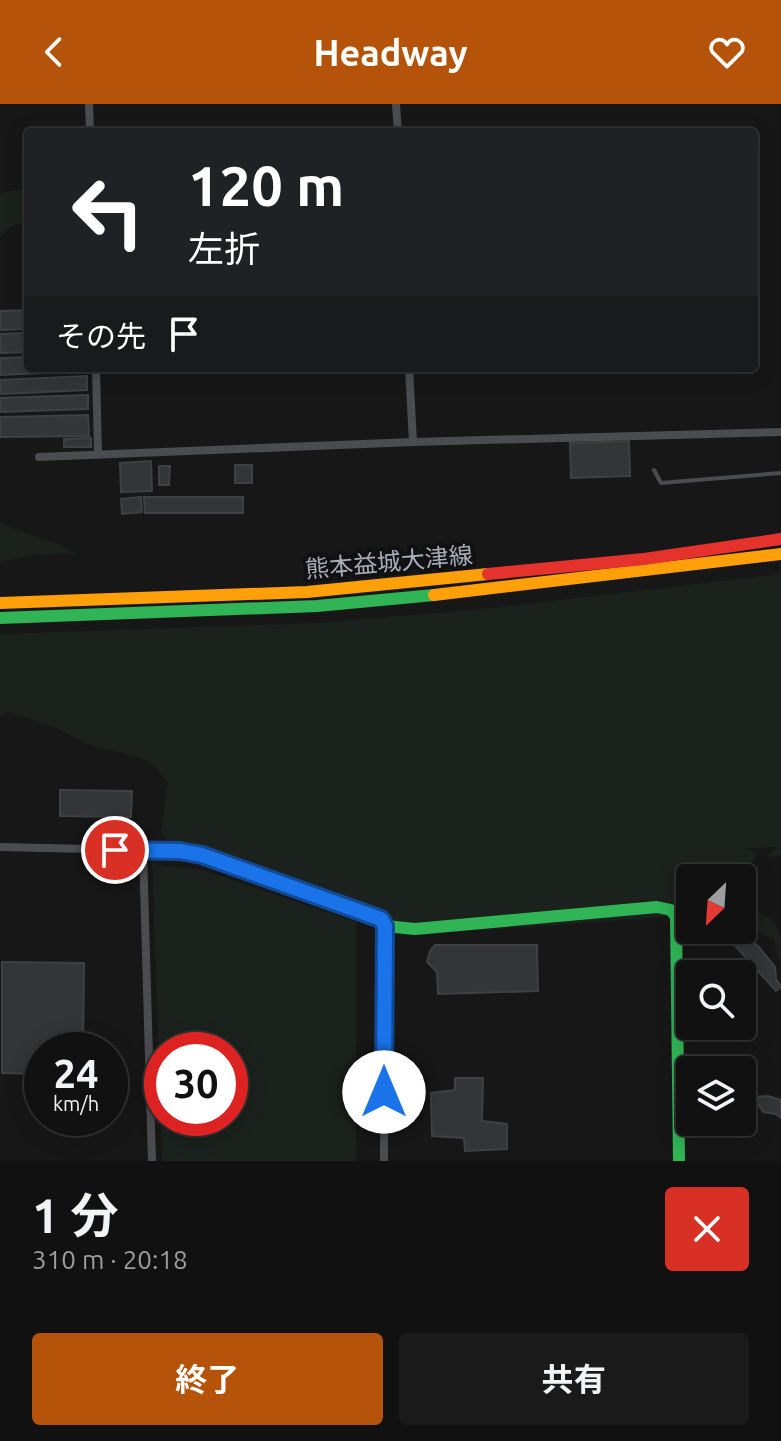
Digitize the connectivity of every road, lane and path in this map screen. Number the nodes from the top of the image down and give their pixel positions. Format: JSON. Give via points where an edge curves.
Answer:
{"nodes":[{"id":1,"x":89,"y":104,"type":"edge"},
{"id":2,"x":396,"y":104,"type":"edge"},
{"id":3,"x":90,"y":128,"type":"edge"},
{"id":4,"x":398,"y":128,"type":"edge"},
{"id":5,"x":96,"y":372,"type":"edge"},
{"id":6,"x":409,"y":372,"type":"edge"},
{"id":7,"x":781,"y":432,"type":"edge"},
{"id":8,"x":413,"y":442,"type":"junction"},
{"id":9,"x":98,"y":453,"type":"junction"},
{"id":10,"x":39,"y":457,"type":"dead end"},
{"id":11,"x":654,"y":470,"type":"dead end"},
{"id":12,"x":781,"y":473,"type":"edge"},
{"id":13,"x":781,"y":539,"type":"edge"},
{"id":14,"x":781,"y":554,"type":"edge"},
{"id":15,"x":0,"y":603,"type":"edge"},
{"id":16,"x":0,"y":618,"type":"edge"},
{"id":17,"x":0,"y":847,"type":"edge"},
{"id":18,"x":143,"y":851,"type":"junction"},
{"id":19,"x":385,"y":926,"type":"junction"},
{"id":20,"x":152,"y":1161,"type":"edge"},
{"id":21,"x":384,"y":1161,"type":"edge"},
{"id":22,"x":679,"y":1161,"type":"edge"}],
"edges":[{"from":1,"to":3,"type":"street"},
{"from":2,"to":4,"type":"street"},
{"from":5,"to":9,"type":"street"},
{"from":6,"to":8,"type":"street"},
{"from":7,"to":8,"type":"street"},
{"from":8,"to":9,"type":"street"},
{"from":9,"to":10,"type":"street"},
{"from":11,"to":12,"type":"lane","via":[[661,483]]},
{"from":13,"to":15,"type":"main road","name":"熊本益城大津線","via":[[644,559],[307,592]]},
{"from":14,"to":16,"type":"main road","name":"熊本益城大津線","via":[[317,606]]},
{"from":17,"to":18,"type":"street"},
{"from":18,"to":19,"type":"street","via":[[202,855],[381,919]]},
{"from":18,"to":20,"type":"street"},
{"from":19,"to":21,"type":"street"},
{"from":19,"to":22,"type":"main road","via":[[415,929],[657,907],[671,910],[676,917]]}]}
